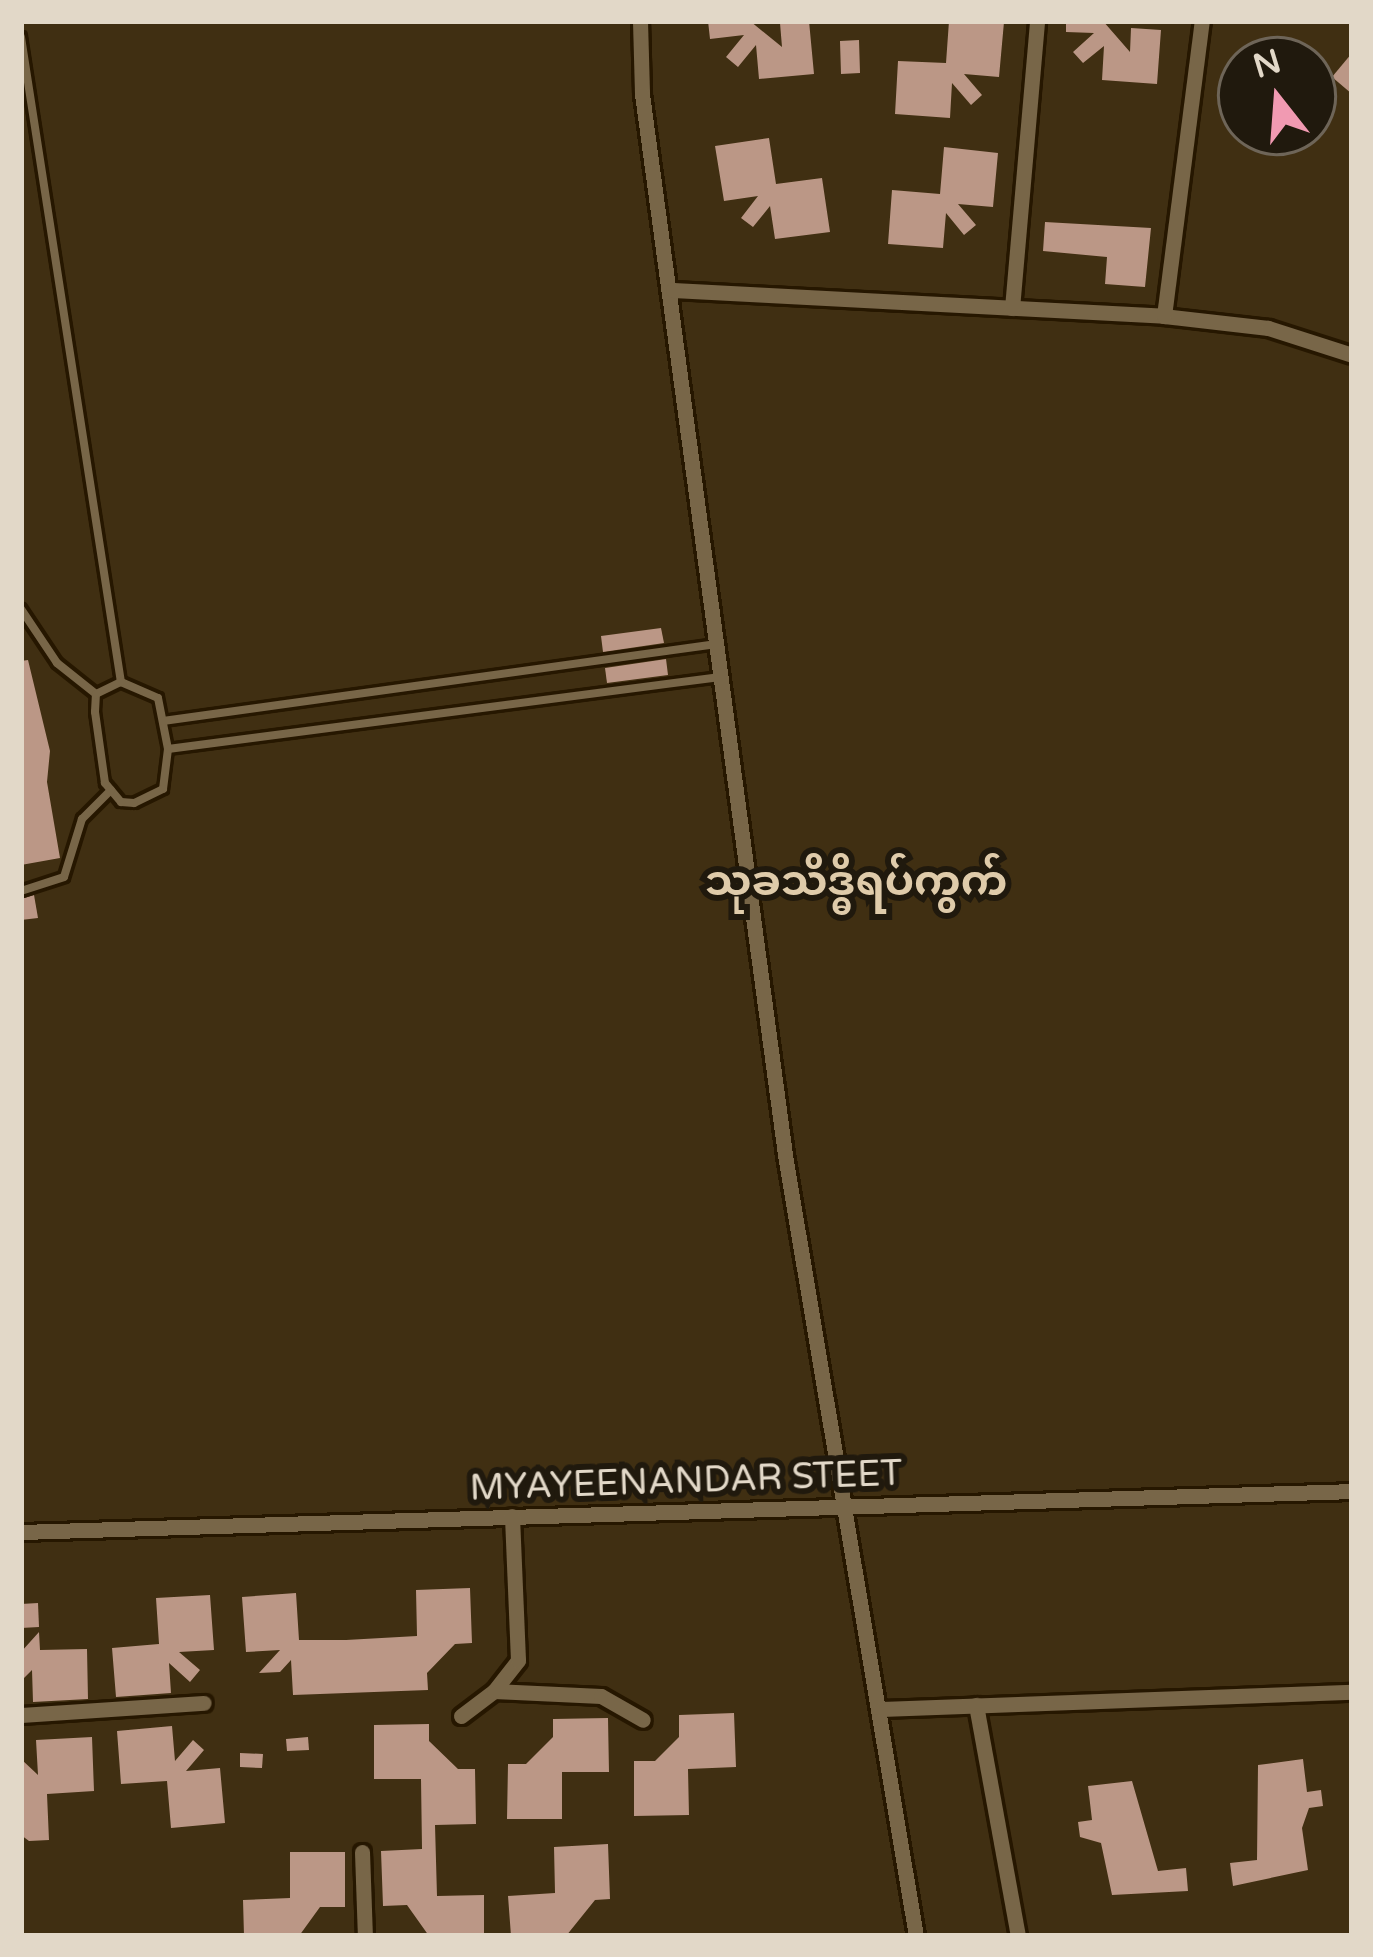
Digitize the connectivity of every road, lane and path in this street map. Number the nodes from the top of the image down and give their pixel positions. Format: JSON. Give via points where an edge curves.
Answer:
{"nodes":[{"id":1,"x":640,"y":21,"type":"edge"},
{"id":2,"x":1037,"y":21,"type":"edge"},
{"id":3,"x":1202,"y":21,"type":"edge"},
{"id":4,"x":21,"y":37,"type":"edge"},
{"id":5,"x":673,"y":290,"type":"junction"},
{"id":6,"x":1012,"y":308,"type":"junction"},
{"id":7,"x":1164,"y":316,"type":"junction"},
{"id":8,"x":1352,"y":356,"type":"edge"},
{"id":9,"x":21,"y":609,"type":"edge"},
{"id":10,"x":719,"y":644,"type":"junction"},
{"id":11,"x":723,"y":676,"type":"junction"},
{"id":12,"x":122,"y":682,"type":"junction"},
{"id":13,"x":96,"y":694,"type":"junction"},
{"id":14,"x":164,"y":721,"type":"junction"},
{"id":15,"x":168,"y":749,"type":"junction"},
{"id":16,"x":111,"y":790,"type":"junction"},
{"id":17,"x":21,"y":891,"type":"edge"},
{"id":18,"x":1352,"y":1491,"type":"edge"},
{"id":19,"x":845,"y":1505,"type":"junction"},
{"id":20,"x":512,"y":1516,"type":"junction"},
{"id":21,"x":21,"y":1532,"type":"edge"},
{"id":22,"x":494,"y":1691,"type":"junction"},
{"id":23,"x":1352,"y":1692,"type":"edge"},
{"id":24,"x":204,"y":1703,"type":"dead end"},
{"id":25,"x":976,"y":1706,"type":"junction"},
{"id":26,"x":882,"y":1709,"type":"junction"},
{"id":27,"x":21,"y":1715,"type":"edge"},
{"id":28,"x":460,"y":1716,"type":"dead end"},
{"id":29,"x":643,"y":1720,"type":"dead end"},
{"id":30,"x":362,"y":1852,"type":"dead end"},
{"id":31,"x":365,"y":1936,"type":"edge"},
{"id":32,"x":916,"y":1936,"type":"edge"},
{"id":33,"x":1018,"y":1936,"type":"edge"}],
"edges":[{"from":1,"to":5,"type":"street","via":[[642,94]]},
{"from":2,"to":6,"type":"street"},
{"from":3,"to":7,"type":"street"},
{"from":4,"to":12,"type":"lane"},
{"from":5,"to":6,"type":"street"},
{"from":5,"to":10,"type":"street"},
{"from":6,"to":7,"type":"street"},
{"from":7,"to":8,"type":"street","via":[[1268,328]]},
{"from":9,"to":13,"type":"lane","via":[[57,663]]},
{"from":10,"to":11,"type":"street"},
{"from":10,"to":14,"type":"lane"},
{"from":11,"to":15,"type":"lane"},
{"from":11,"to":19,"type":"street","via":[[785,1155]]},
{"from":12,"to":13,"type":"lane"},
{"from":12,"to":14,"type":"lane","via":[[158,698]]},
{"from":13,"to":16,"type":"lane"},
{"from":14,"to":15,"type":"lane"},
{"from":15,"to":16,"type":"lane","via":[[169,775],[153,797],[121,802]]},
{"from":16,"to":17,"type":"lane","via":[[82,819],[64,878]]},
{"from":18,"to":19,"type":"street","name":"MYAYEENANDAR STEET"},
{"from":19,"to":20,"type":"street","name":"MYAYEENANDAR STEET"},
{"from":19,"to":26,"type":"street"},
{"from":20,"to":21,"type":"street","name":"MYAYEENANDAR STEET"},
{"from":20,"to":22,"type":"street","via":[[518,1660]]},
{"from":22,"to":28,"type":"street"},
{"from":22,"to":29,"type":"street","via":[[601,1696]]},
{"from":23,"to":25,"type":"street"},
{"from":24,"to":27,"type":"street"},
{"from":25,"to":26,"type":"street"},
{"from":25,"to":33,"type":"street"},
{"from":26,"to":32,"type":"street"},
{"from":30,"to":31,"type":"street"}]}
